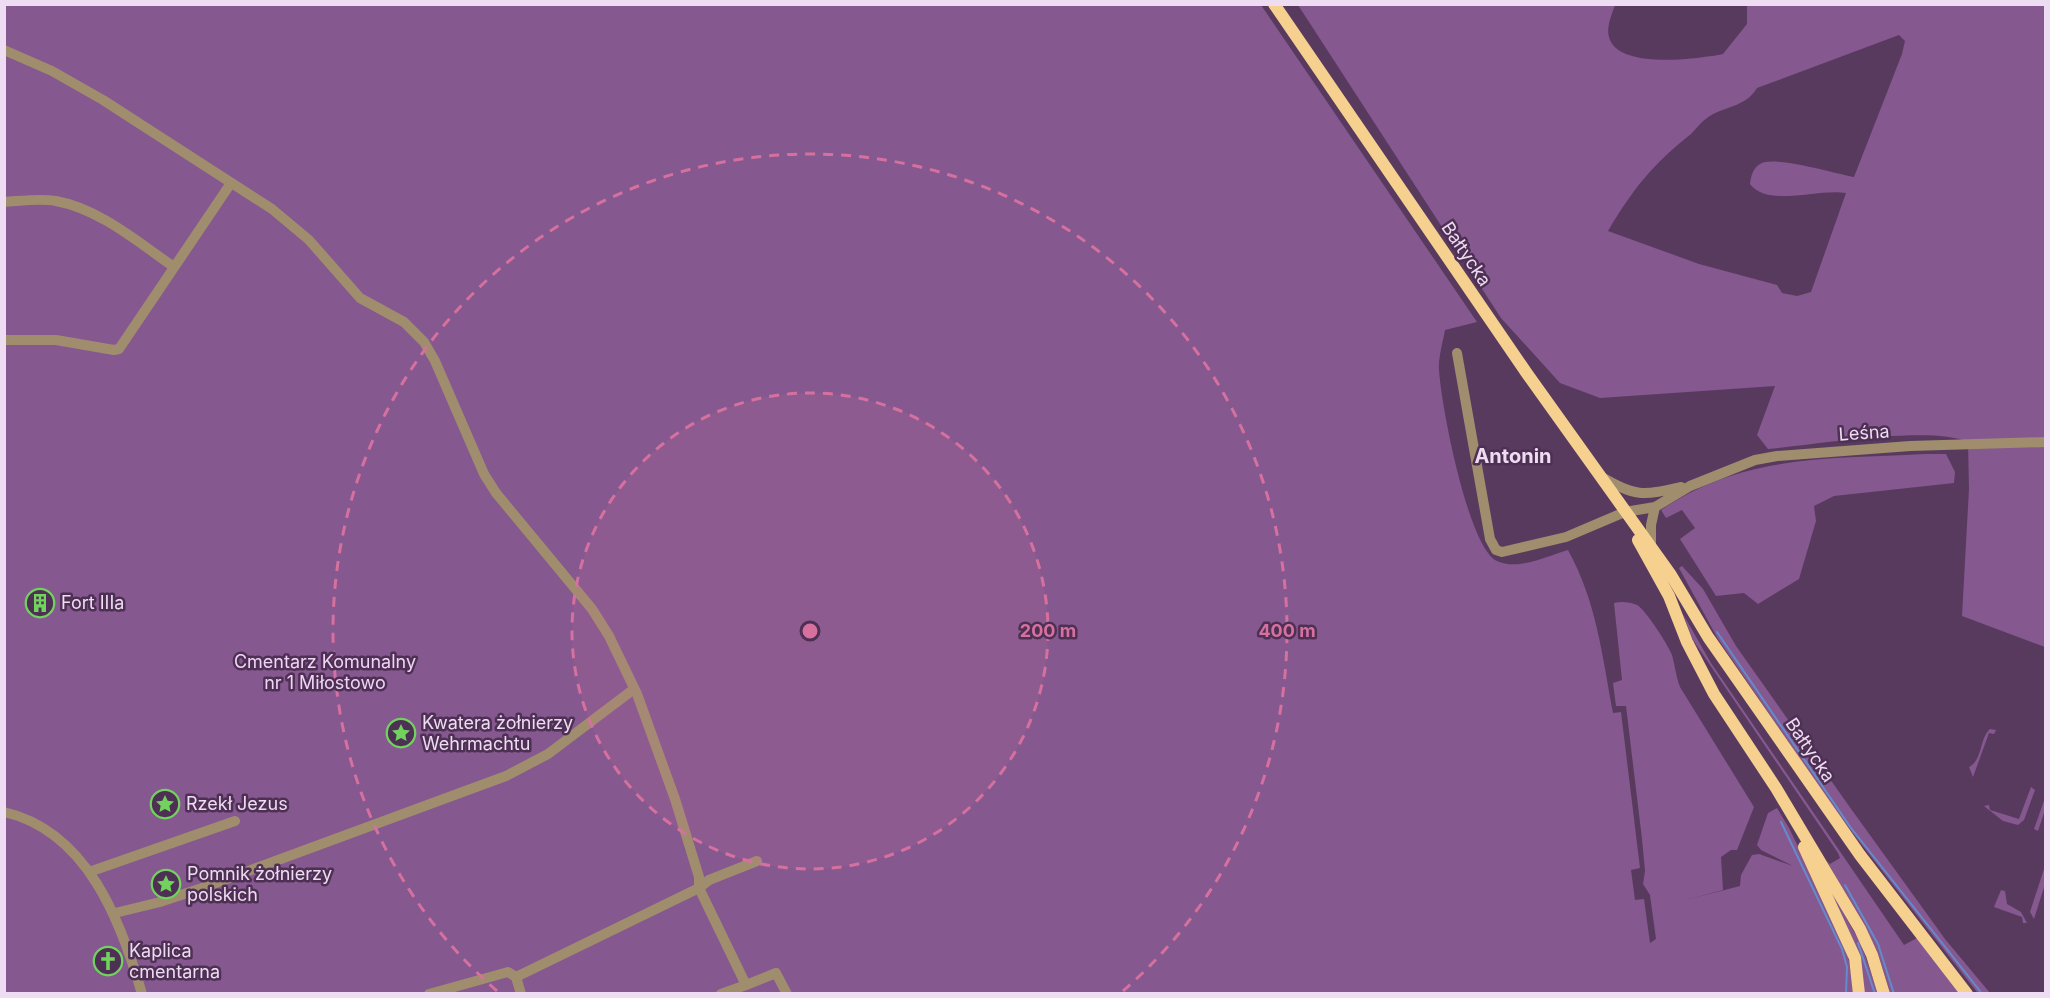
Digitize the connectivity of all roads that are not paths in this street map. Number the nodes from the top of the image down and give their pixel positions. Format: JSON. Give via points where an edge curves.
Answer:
{"nodes":[{"id":1,"x":1274,"y":4,"type":"edge"},
{"id":2,"x":4,"y":50,"type":"edge"},
{"id":3,"x":231,"y":183,"type":"junction"},
{"id":4,"x":4,"y":202,"type":"edge"},
{"id":5,"x":174,"y":267,"type":"junction"},
{"id":6,"x":4,"y":340,"type":"edge"},
{"id":7,"x":1457,"y":353,"type":"dead end"},
{"id":8,"x":2046,"y":442,"type":"edge"},
{"id":9,"x":1600,"y":476,"type":"junction"},
{"id":10,"x":1690,"y":486,"type":"junction"},
{"id":11,"x":1644,"y":495,"type":"junction"},
{"id":12,"x":1655,"y":507,"type":"junction"},
{"id":13,"x":1628,"y":517,"type":"junction"},
{"id":14,"x":1651,"y":547,"type":"junction"},
{"id":15,"x":634,"y":689,"type":"junction"},
{"id":16,"x":1788,"y":807,"type":"junction"},
{"id":17,"x":4,"y":812,"type":"edge"},
{"id":18,"x":235,"y":821,"type":"dead end"},
{"id":19,"x":758,"y":861,"type":"dead end"},
{"id":20,"x":89,"y":872,"type":"junction"},
{"id":21,"x":699,"y":888,"type":"junction"},
{"id":22,"x":115,"y":913,"type":"junction"},
{"id":23,"x":516,"y":977,"type":"junction"},
{"id":24,"x":746,"y":985,"type":"junction"},
{"id":25,"x":142,"y":993,"type":"edge"},
{"id":26,"x":429,"y":993,"type":"edge"},
{"id":27,"x":521,"y":993,"type":"edge"},
{"id":28,"x":721,"y":993,"type":"edge"},
{"id":29,"x":787,"y":993,"type":"edge"},
{"id":30,"x":1859,"y":993,"type":"edge"},
{"id":31,"x":1884,"y":993,"type":"edge"},
{"id":32,"x":1969,"y":993,"type":"edge"}],
"edges":[{"from":1,"to":9,"type":"main road","name":"Bałtycka"},
{"from":2,"to":3,"type":"street","via":[[103,100]]},
{"from":3,"to":5,"type":"street"},
{"from":3,"to":15,"type":"street","via":[[299,230],[360,298],[404,322],[424,342],[484,474],[528,534],[592,609]]},
{"from":4,"to":5,"type":"street","via":[[55,201],[81,208]]},
{"from":5,"to":6,"type":"street","via":[[119,349],[49,339]]},
{"from":7,"to":13,"type":"street","via":[[1490,539],[1496,550],[1509,552],[1543,544]]},
{"from":8,"to":10,"type":"street","name":"Leśna","via":[[1910,446],[1777,456],[1755,460]]},
{"from":9,"to":11,"type":"street"},
{"from":9,"to":13,"type":"main road","name":"Bałtycka"},
{"from":10,"to":11,"type":"street","name":"Leśna"},
{"from":10,"to":12,"type":"street","name":"Leśna"},
{"from":11,"to":13,"type":"street"},
{"from":12,"to":13,"type":"street","name":"Leśna"},
{"from":12,"to":14,"type":"street"},
{"from":13,"to":14,"type":"main road","name":"Bałtycka"},
{"from":13,"to":16,"type":"main road","name":"Bałtycka","via":[[1669,596],[1701,672]]},
{"from":14,"to":32,"type":"main road","name":"Bałtycka","via":[[1713,644],[1860,855]]},
{"from":15,"to":21,"type":"street","via":[[686,834]]},
{"from":15,"to":22,"type":"street","via":[[548,754],[506,776],[197,890]]},
{"from":16,"to":30,"type":"main road","via":[[1851,946]]},
{"from":16,"to":31,"type":"main road","name":"Bałtycka","via":[[1860,929]]},
{"from":17,"to":20,"type":"street","via":[[44,828]]},
{"from":18,"to":20,"type":"street"},
{"from":19,"to":21,"type":"street","via":[[709,880]]},
{"from":20,"to":22,"type":"street"},
{"from":21,"to":23,"type":"street"},
{"from":21,"to":24,"type":"street"},
{"from":22,"to":25,"type":"street"},
{"from":23,"to":26,"type":"street","via":[[511,972],[500,972]]},
{"from":23,"to":27,"type":"street"},
{"from":24,"to":28,"type":"street"},
{"from":24,"to":29,"type":"street","via":[[776,973]]}]}
